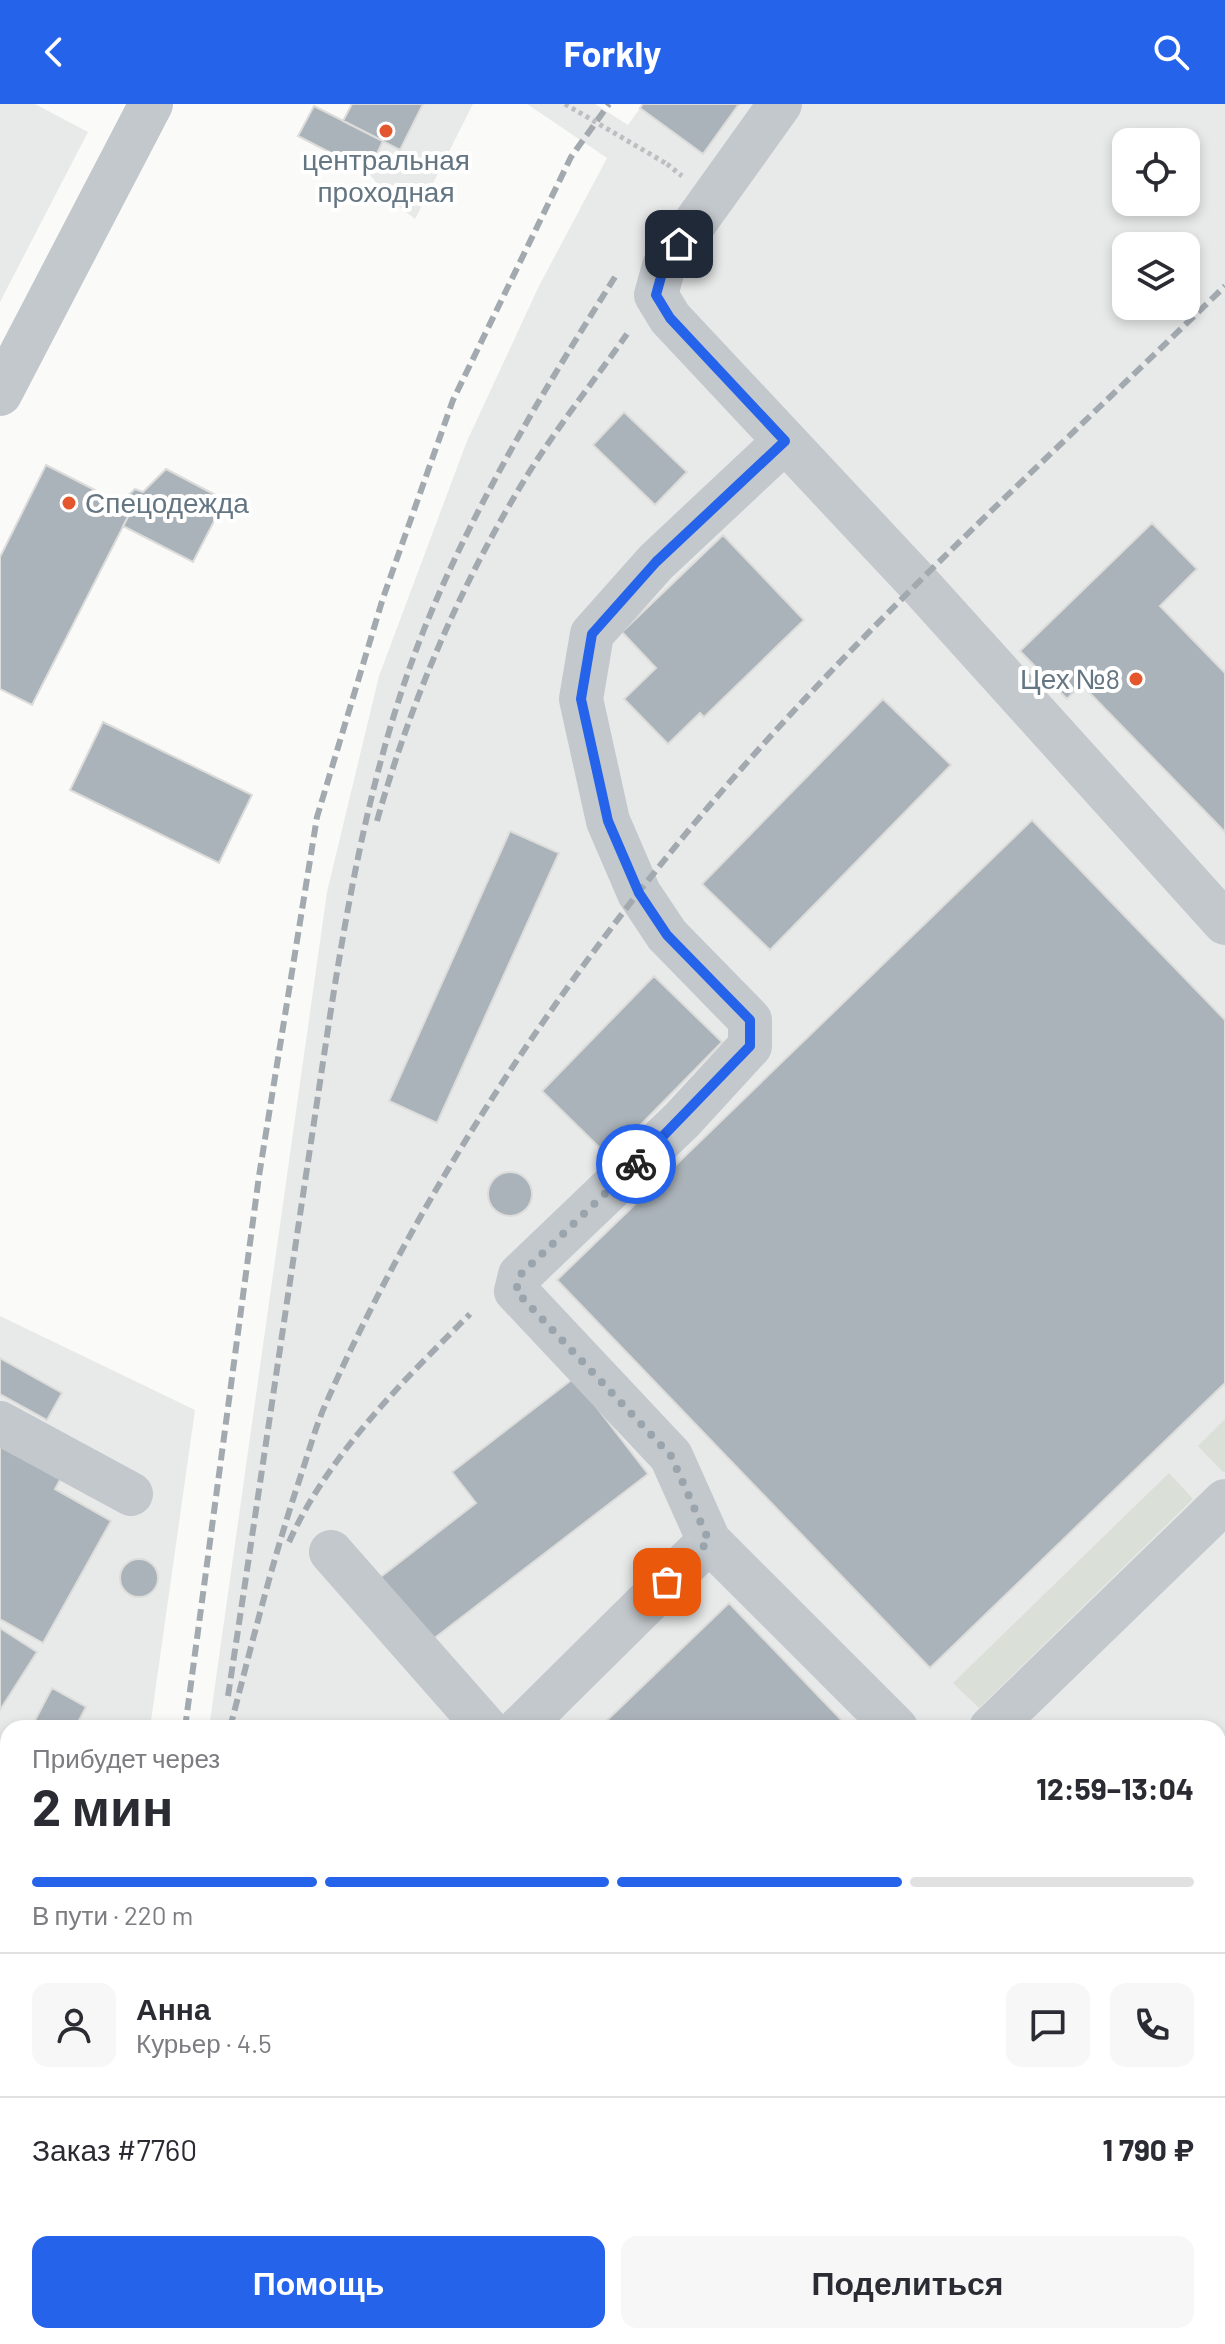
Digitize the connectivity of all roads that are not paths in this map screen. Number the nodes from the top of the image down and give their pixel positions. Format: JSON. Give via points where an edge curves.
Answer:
{"nodes":[{"id":1,"x":151,"y":104,"type":"edge"},
{"id":2,"x":780,"y":104,"type":"edge"},
{"id":3,"x":0,"y":394,"type":"edge"},
{"id":4,"x":785,"y":441,"type":"junction"},
{"id":5,"x":1225,"y":923,"type":"edge"},
{"id":6,"x":0,"y":1423,"type":"edge"},
{"id":7,"x":131,"y":1494,"type":"dead end"},
{"id":8,"x":1225,"y":1501,"type":"edge"},
{"id":9,"x":709,"y":1541,"type":"junction"},
{"id":10,"x":331,"y":1552,"type":"dead end"},
{"id":11,"x":479,"y":1720,"type":"edge"},
{"id":12,"x":528,"y":1720,"type":"edge"},
{"id":13,"x":888,"y":1720,"type":"edge"},
{"id":14,"x":999,"y":1720,"type":"edge"}],
"edges":[{"from":1,"to":3,"type":"street"},
{"from":2,"to":4,"type":"street","via":[[664,266],[656,295],[670,318]]},
{"from":4,"to":5,"type":"street"},
{"from":4,"to":9,"type":"street","via":[[656,562],[592,634],[581,699],[608,821],[639,893],[667,935],[750,1020],[750,1046],[682,1120],[520,1275],[516,1291],[671,1456]]},
{"from":6,"to":7,"type":"street"},
{"from":8,"to":14,"type":"street"},
{"from":9,"to":12,"type":"street"},
{"from":9,"to":13,"type":"street"},
{"from":10,"to":11,"type":"street"}]}
